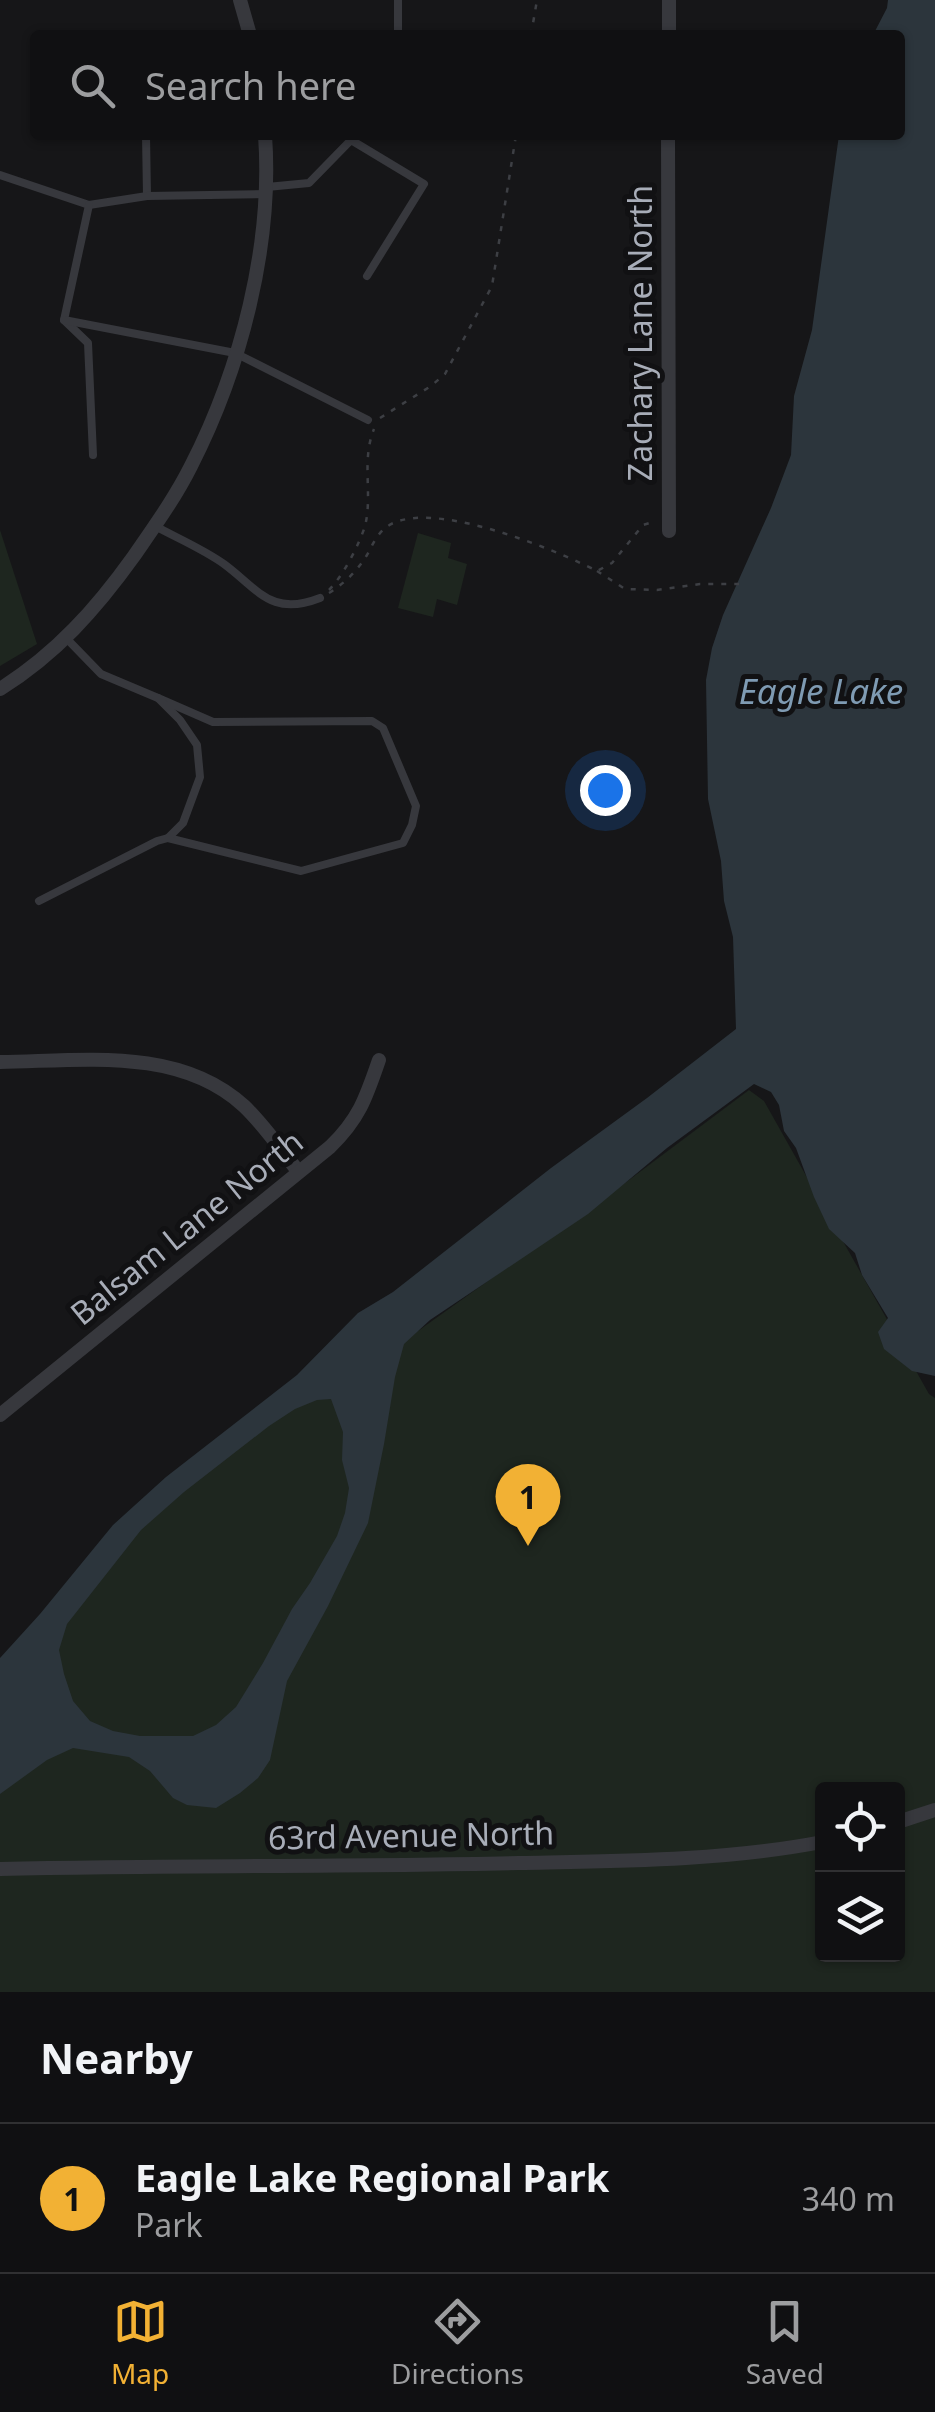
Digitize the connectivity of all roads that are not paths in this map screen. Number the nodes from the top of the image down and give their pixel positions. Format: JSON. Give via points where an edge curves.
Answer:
{"nodes":[{"id":1,"x":240,"y":0,"type":"edge"},
{"id":2,"x":398,"y":0,"type":"edge"},
{"id":3,"x":669,"y":0,"type":"edge"},
{"id":4,"x":249,"y":30,"type":"edge"},
{"id":5,"x":398,"y":30,"type":"edge"},
{"id":6,"x":668,"y":30,"type":"edge"},
{"id":7,"x":146,"y":140,"type":"edge"},
{"id":8,"x":265,"y":140,"type":"edge"},
{"id":9,"x":350,"y":140,"type":"edge"},
{"id":10,"x":355,"y":140,"type":"edge"},
{"id":11,"x":668,"y":140,"type":"edge"},
{"id":12,"x":0,"y":175,"type":"edge"},
{"id":13,"x":266,"y":190,"type":"junction"},
{"id":14,"x":147,"y":196,"type":"junction"},
{"id":15,"x":89,"y":204,"type":"junction"},
{"id":16,"x":366,"y":276,"type":"dead end"},
{"id":17,"x":64,"y":320,"type":"junction"},
{"id":18,"x":236,"y":353,"type":"junction"},
{"id":19,"x":368,"y":420,"type":"dead end"},
{"id":20,"x":93,"y":455,"type":"dead end"},
{"id":21,"x":669,"y":524,"type":"road end"},
{"id":22,"x":155,"y":526,"type":"junction"},
{"id":23,"x":320,"y":598,"type":"road end"},
{"id":24,"x":67,"y":639,"type":"junction"},
{"id":25,"x":0,"y":689,"type":"edge"},
{"id":26,"x":158,"y":698,"type":"junction"},
{"id":27,"x":168,"y":838,"type":"junction"},
{"id":28,"x":40,"y":901,"type":"dead end"},
{"id":29,"x":378,"y":1060,"type":"dead end"},
{"id":30,"x":0,"y":1062,"type":"edge"},
{"id":31,"x":298,"y":1172,"type":"junction"},
{"id":32,"x":0,"y":1415,"type":"edge"},
{"id":33,"x":935,"y":1810,"type":"edge"},
{"id":34,"x":905,"y":1820,"type":"edge"},
{"id":35,"x":815,"y":1843,"type":"edge"},
{"id":36,"x":0,"y":1869,"type":"edge"}],
"edges":[{"from":1,"to":4,"type":"street"},
{"from":2,"to":5,"type":"lane"},
{"from":3,"to":6,"type":"street"},
{"from":7,"to":14,"type":"lane"},
{"from":8,"to":13,"type":"street"},
{"from":9,"to":13,"type":"lane","via":[[310,183]]},
{"from":10,"to":16,"type":"lane","via":[[424,184]]},
{"from":11,"to":21,"type":"street","name":"Zachary Lane North"},
{"from":12,"to":15,"type":"lane"},
{"from":13,"to":14,"type":"lane"},
{"from":13,"to":18,"type":"street","via":[[258,266]]},
{"from":14,"to":15,"type":"lane"},
{"from":15,"to":17,"type":"lane"},
{"from":17,"to":18,"type":"lane"},
{"from":17,"to":20,"type":"lane","via":[[88,343]]},
{"from":18,"to":19,"type":"lane"},
{"from":18,"to":22,"type":"street","via":[[192,466]]},
{"from":22,"to":23,"type":"lane","via":[[223,563],[277,603]]},
{"from":22,"to":24,"type":"street"},
{"from":24,"to":25,"type":"street"},
{"from":24,"to":26,"type":"lane","via":[[101,674]]},
{"from":26,"to":27,"type":"lane","via":[[198,745],[200,778],[182,823]]},
{"from":26,"to":27,"type":"lane","via":[[212,722],[372,721],[383,728],[416,806],[403,842],[301,871]]},
{"from":27,"to":28,"type":"lane"},
{"from":29,"to":31,"type":"street","name":"Balsam Lane North","via":[[348,1130]]},
{"from":30,"to":31,"type":"street","via":[[123,1061],[192,1074],[243,1106]]},
{"from":31,"to":32,"type":"street","name":"Balsam Lane North"},
{"from":33,"to":34,"type":"street"},
{"from":35,"to":36,"type":"street","name":"63rd Avenue North","via":[[572,1862]]}]}
